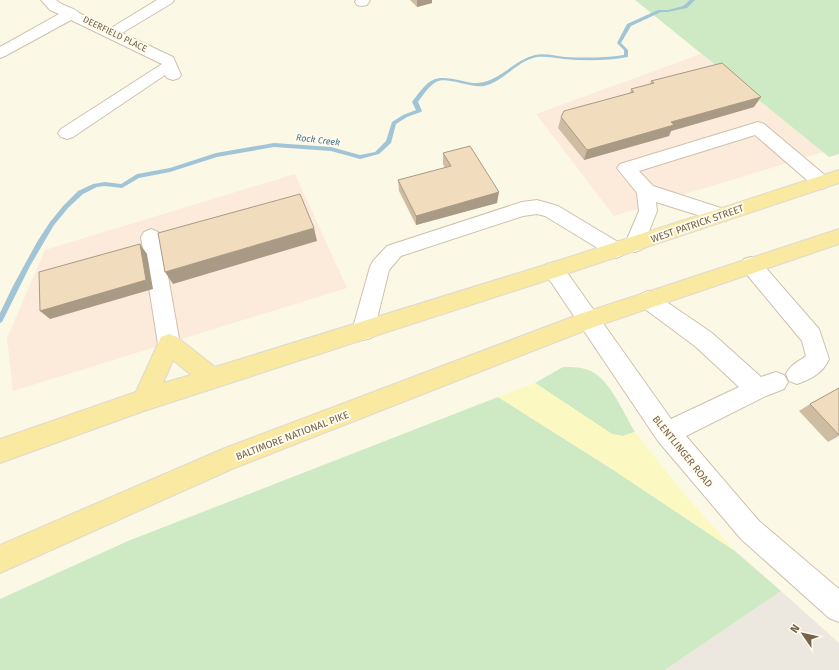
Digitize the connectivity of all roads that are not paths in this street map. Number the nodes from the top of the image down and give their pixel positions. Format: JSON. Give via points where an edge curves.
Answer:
{"nodes":[{"id":1,"x":48,"y":0,"type":"edge"},
{"id":2,"x":167,"y":0,"type":"edge"},
{"id":3,"x":72,"y":13,"type":"junction"},
{"id":4,"x":112,"y":32,"type":"junction"},
{"id":5,"x":0,"y":53,"type":"edge"},
{"id":6,"x":67,"y":133,"type":"dead end"},
{"id":7,"x":830,"y":179,"type":"edge"},
{"id":8,"x":646,"y":191,"type":"junction"},
{"id":9,"x":720,"y":215,"type":"junction"},
{"id":10,"x":839,"y":236,"type":"edge"},
{"id":11,"x":151,"y":237,"type":"dead end"},
{"id":12,"x":635,"y":244,"type":"junction"},
{"id":13,"x":616,"y":250,"type":"junction"},
{"id":14,"x":751,"y":265,"type":"junction"},
{"id":15,"x":554,"y":270,"type":"junction"},
{"id":16,"x":648,"y":300,"type":"junction"},
{"id":17,"x":588,"y":320,"type":"junction"},
{"id":18,"x":363,"y":331,"type":"junction"},
{"id":19,"x":169,"y":344,"type":"junction"},
{"id":20,"x":797,"y":374,"type":"dead end"},
{"id":21,"x":213,"y":379,"type":"junction"},
{"id":22,"x":144,"y":400,"type":"junction"},
{"id":23,"x":667,"y":433,"type":"junction"},
{"id":24,"x":0,"y":451,"type":"edge"},
{"id":25,"x":0,"y":559,"type":"edge"},
{"id":26,"x":839,"y":608,"type":"edge"}],
"edges":[{"from":1,"to":3,"type":"street","name":"DEERFIELD PLACE","via":[[55,7]]},
{"from":2,"to":4,"type":"street"},
{"from":3,"to":4,"type":"street","name":"DEERFIELD PLACE"},
{"from":3,"to":5,"type":"street"},
{"from":4,"to":6,"type":"street","name":"DEERFIELD PLACE","via":[[168,60],[172,70]]},
{"from":7,"to":8,"type":"street","via":[[758,128],[626,168]]},
{"from":7,"to":9,"type":"main road","name":"WEST PATRICK STREET"},
{"from":8,"to":9,"type":"street"},
{"from":8,"to":12,"type":"street","via":[[648,210]]},
{"from":9,"to":12,"type":"main road","name":"WEST PATRICK STREET"},
{"from":10,"to":14,"type":"main road"},
{"from":11,"to":19,"type":"street"},
{"from":12,"to":13,"type":"main road","name":"WEST PATRICK STREET"},
{"from":13,"to":15,"type":"main road","name":"WEST PATRICK STREET"},
{"from":13,"to":18,"type":"street","via":[[551,211],[537,207],[522,209],[394,251],[380,266]]},
{"from":14,"to":16,"type":"main road"},
{"from":14,"to":20,"type":"street","via":[[810,336],[816,347],[818,359],[808,369]]},
{"from":15,"to":17,"type":"street","name":"BLENTLINGER ROAD"},
{"from":15,"to":18,"type":"main road"},
{"from":16,"to":17,"type":"main road"},
{"from":16,"to":23,"type":"street","via":[[767,385]]},
{"from":17,"to":23,"type":"street","name":"BLENTLINGER ROAD"},
{"from":17,"to":25,"type":"main road","name":"BALTIMORE NATIONAL PIKE","via":[[225,460]]},
{"from":18,"to":21,"type":"main road"},
{"from":19,"to":21,"type":"main road"},
{"from":19,"to":22,"type":"main road"},
{"from":21,"to":22,"type":"main road"},
{"from":22,"to":24,"type":"main road"},
{"from":23,"to":26,"type":"street","name":"BLENTLINGER ROAD","via":[[750,530]]}]}
